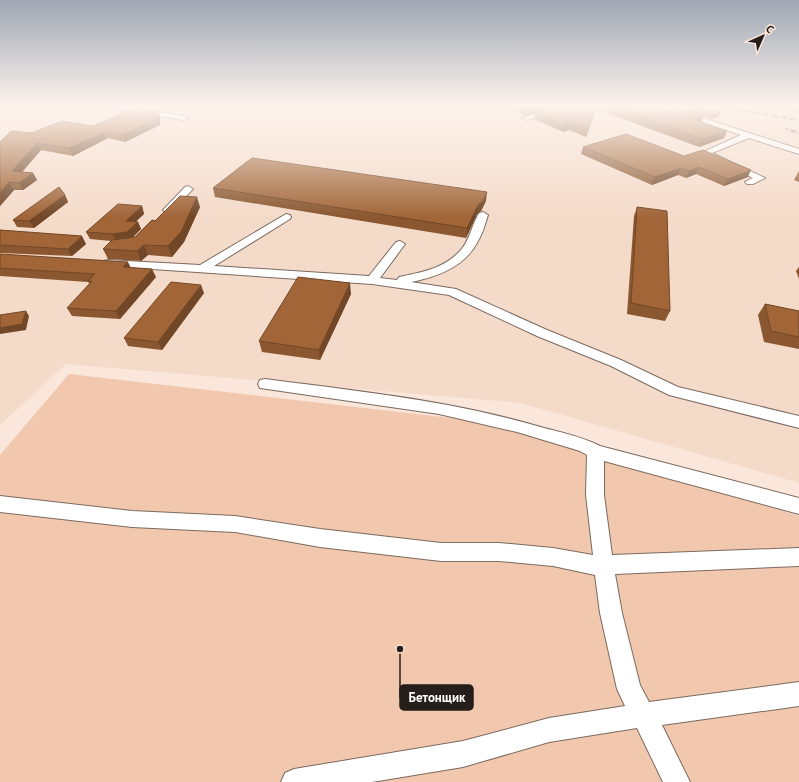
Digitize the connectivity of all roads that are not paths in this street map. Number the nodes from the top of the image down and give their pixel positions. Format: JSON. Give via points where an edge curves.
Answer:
{"nodes":[{"id":1,"x":730,"y":143,"type":"edge"},
{"id":2,"x":772,"y":143,"type":"edge"},
{"id":3,"x":799,"y":152,"type":"edge"},
{"id":4,"x":750,"y":182,"type":"edge"},
{"id":5,"x":188,"y":190,"type":"dead end"},
{"id":6,"x":483,"y":215,"type":"edge"},
{"id":7,"x":161,"y":217,"type":"edge"},
{"id":8,"x":286,"y":217,"type":"dead end"},
{"id":9,"x":400,"y":244,"type":"dead end"},
{"id":10,"x":107,"y":251,"type":"edge"},
{"id":11,"x":202,"y":269,"type":"junction"},
{"id":12,"x":372,"y":280,"type":"junction"},
{"id":13,"x":265,"y":384,"type":"dead end"},
{"id":14,"x":799,"y":422,"type":"edge"},
{"id":15,"x":596,"y":452,"type":"junction"},
{"id":16,"x":0,"y":504,"type":"edge"},
{"id":17,"x":799,"y":506,"type":"edge"},
{"id":18,"x":799,"y":557,"type":"edge"},
{"id":19,"x":604,"y":565,"type":"junction"},
{"id":20,"x":799,"y":694,"type":"edge"},
{"id":21,"x":643,"y":715,"type":"junction"},
{"id":22,"x":294,"y":782,"type":"edge"},
{"id":23,"x":677,"y":782,"type":"edge"}],
"edges":[{"from":1,"to":4,"type":"street","via":[[705,153],[761,178]]},
{"from":2,"to":3,"type":"street"},
{"from":5,"to":7,"type":"street"},
{"from":6,"to":12,"type":"street","via":[[471,245],[453,264],[432,275],[404,280]]},
{"from":8,"to":11,"type":"street"},
{"from":9,"to":12,"type":"street"},
{"from":10,"to":11,"type":"street","via":[[97,261]]},
{"from":11,"to":12,"type":"street"},
{"from":12,"to":14,"type":"street","via":[[452,292],[542,334],[616,363],[674,390]]},
{"from":13,"to":15,"type":"street","via":[[439,408],[517,426],[585,446]]},
{"from":15,"to":17,"type":"street"},
{"from":15,"to":19,"type":"street","via":[[594,500]]},
{"from":16,"to":19,"type":"street","via":[[132,519],[235,524],[320,538],[441,552],[499,552]]},
{"from":18,"to":19,"type":"street"},
{"from":19,"to":21,"type":"street","via":[[611,613],[629,689]]},
{"from":20,"to":21,"type":"street"},
{"from":21,"to":22,"type":"street","via":[[549,730],[463,754]]},
{"from":21,"to":23,"type":"street"}]}
